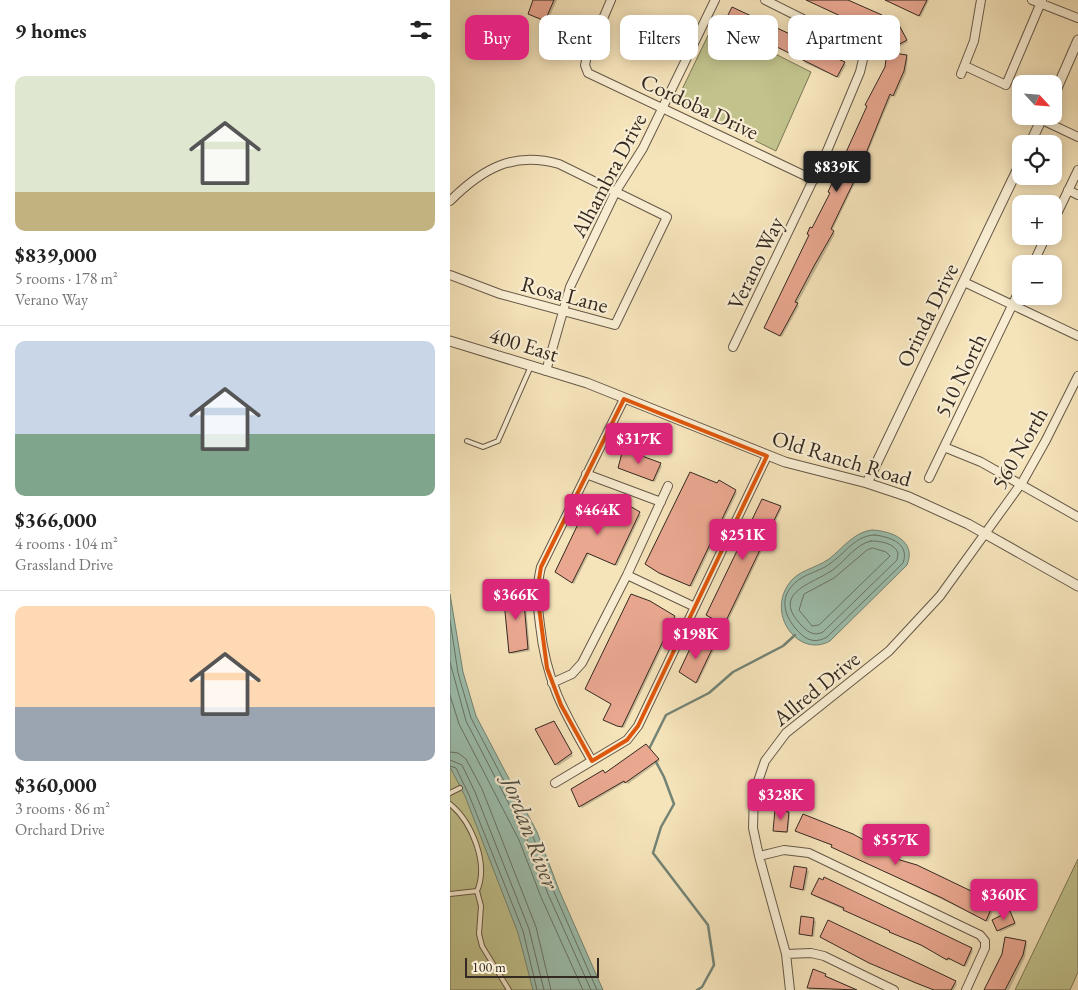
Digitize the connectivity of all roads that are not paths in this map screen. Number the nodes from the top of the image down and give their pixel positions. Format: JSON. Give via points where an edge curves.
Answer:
{"nodes":[{"id":1,"x":611,"y":0,"type":"edge"},
{"id":2,"x":715,"y":0,"type":"edge"},
{"id":3,"x":765,"y":0,"type":"edge"},
{"id":4,"x":981,"y":0,"type":"edge"},
{"id":5,"x":1032,"y":0,"type":"edge"},
{"id":6,"x":1042,"y":2,"type":"edge"},
{"id":7,"x":1078,"y":18,"type":"edge"},
{"id":8,"x":1078,"y":40,"type":"edge"},
{"id":9,"x":965,"y":66,"type":"junction"},
{"id":10,"x":961,"y":74,"type":"dead end"},
{"id":11,"x":1062,"y":77,"type":"edge"},
{"id":12,"x":663,"y":108,"type":"junction"},
{"id":13,"x":1055,"y":125,"type":"edge"},
{"id":14,"x":1078,"y":138,"type":"edge"},
{"id":15,"x":1078,"y":170,"type":"edge"},
{"id":16,"x":814,"y":180,"type":"junction"},
{"id":17,"x":1012,"y":181,"type":"edge"},
{"id":18,"x":1068,"y":190,"type":"junction"},
{"id":19,"x":616,"y":191,"type":"junction"},
{"id":20,"x":1078,"y":195,"type":"edge"},
{"id":21,"x":450,"y":201,"type":"edge"},
{"id":22,"x":1062,"y":203,"type":"edge"},
{"id":23,"x":450,"y":276,"type":"edge"},
{"id":24,"x":964,"y":282,"type":"junction"},
{"id":25,"x":1012,"y":305,"type":"edge"},
{"id":26,"x":1013,"y":305,"type":"joint"},
{"id":27,"x":562,"y":311,"type":"junction"},
{"id":28,"x":1078,"y":336,"type":"edge"},
{"id":29,"x":450,"y":341,"type":"edge"},
{"id":30,"x":733,"y":347,"type":"dead end"},
{"id":31,"x":531,"y":366,"type":"junction"},
{"id":32,"x":546,"y":370,"type":"junction"},
{"id":33,"x":1078,"y":376,"type":"edge"},
{"id":34,"x":587,"y":383,"type":"joint"},
{"id":35,"x":624,"y":400,"type":"junction"},
{"id":36,"x":467,"y":441,"type":"dead end"},
{"id":37,"x":944,"y":446,"type":"junction"},
{"id":38,"x":767,"y":456,"type":"junction"},
{"id":39,"x":586,"y":474,"type":"junction"},
{"id":40,"x":930,"y":478,"type":"dead end"},
{"id":41,"x":867,"y":483,"type":"junction"},
{"id":42,"x":1021,"y":484,"type":"junction"},
{"id":43,"x":668,"y":486,"type":"dead end"},
{"id":44,"x":661,"y":502,"type":"junction"},
{"id":45,"x":1078,"y":518,"type":"edge"},
{"id":46,"x":986,"y":534,"type":"junction"},
{"id":47,"x":627,"y":575,"type":"junction"},
{"id":48,"x":1078,"y":586,"type":"edge"},
{"id":49,"x":695,"y":607,"type":"junction"},
{"id":50,"x":552,"y":683,"type":"junction"},
{"id":51,"x":592,"y":761,"type":"junction"},
{"id":52,"x":555,"y":782,"type":"dead end"},
{"id":53,"x":460,"y":788,"type":"dead end"},
{"id":54,"x":450,"y":793,"type":"edge"},
{"id":55,"x":450,"y":804,"type":"edge"},
{"id":56,"x":759,"y":856,"type":"junction"},
{"id":57,"x":477,"y":890,"type":"junction"},
{"id":58,"x":450,"y":894,"type":"edge"},
{"id":59,"x":786,"y":954,"type":"junction"},
{"id":60,"x":508,"y":990,"type":"edge"},
{"id":61,"x":790,"y":990,"type":"edge"},
{"id":62,"x":894,"y":990,"type":"edge"},
{"id":63,"x":966,"y":990,"type":"edge"}],
"edges":[{"from":1,"to":12,"type":"street","name":"Cordoba Drive","via":[[587,56],[585,70]]},
{"from":2,"to":12,"type":"street","name":"Alhambra Drive"},
{"from":3,"to":16,"type":"street","name":"Verano Way","via":[[855,45],[864,55],[860,72]]},
{"from":4,"to":9,"type":"street","via":[[974,41]]},
{"from":5,"to":6,"type":"street"},
{"from":6,"to":7,"type":"street"},
{"from":6,"to":9,"type":"street","via":[[1006,85]]},
{"from":8,"to":11,"type":"street"},
{"from":9,"to":10,"type":"street"},
{"from":12,"to":16,"type":"street","name":"Cordoba Drive"},
{"from":12,"to":19,"type":"street","name":"Alhambra Drive"},
{"from":13,"to":14,"type":"street"},
{"from":15,"to":18,"type":"street"},
{"from":16,"to":30,"type":"street","name":"Verano Way"},
{"from":17,"to":24,"type":"street","name":"Orinda Drive"},
{"from":18,"to":20,"type":"street"},
{"from":18,"to":22,"type":"street"},
{"from":19,"to":21,"type":"street","via":[[559,164],[525,159],[493,167]]},
{"from":19,"to":27,"type":"street","name":"Alhambra Drive","via":[[570,287]]},
{"from":19,"to":27,"type":"street","name":"Rosa Lane","via":[[667,217],[615,325]]},
{"from":23,"to":27,"type":"street","name":"Rosa Lane"},
{"from":24,"to":25,"type":"street"},
{"from":24,"to":41,"type":"street","name":"Orinda Drive"},
{"from":26,"to":28,"type":"street"},
{"from":26,"to":37,"type":"street","name":"510 North"},
{"from":27,"to":32,"type":"street","name":"Alhambra Drive"},
{"from":29,"to":31,"type":"street","name":"400 East"},
{"from":31,"to":32,"type":"street","name":"400 East"},
{"from":31,"to":36,"type":"lane","via":[[498,441],[483,447]]},
{"from":32,"to":34,"type":"street","name":"400 East"},
{"from":33,"to":42,"type":"street","name":"560 North"},
{"from":34,"to":35,"type":"street","name":"Old Ranch Road"},
{"from":35,"to":38,"type":"street","name":"Old Ranch Road"},
{"from":35,"to":39,"type":"street"},
{"from":37,"to":40,"type":"street","name":"510 North"},
{"from":37,"to":42,"type":"street"},
{"from":38,"to":41,"type":"street","name":"Old Ranch Road"},
{"from":38,"to":49,"type":"street"},
{"from":39,"to":44,"type":"street"},
{"from":39,"to":50,"type":"street","via":[[541,567],[537,584],[542,648]]},
{"from":41,"to":46,"type":"street","name":"Old Ranch Road","via":[[930,506]]},
{"from":42,"to":45,"type":"street"},
{"from":42,"to":46,"type":"street","name":"560 North"},
{"from":43,"to":44,"type":"street"},
{"from":44,"to":47,"type":"street"},
{"from":46,"to":48,"type":"street","name":"Old Ranch Road"},
{"from":46,"to":56,"type":"street","name":"Allred Drive","via":[[940,596],[898,642],[795,725],[771,751],[760,771],[754,793],[753,828]]},
{"from":47,"to":49,"type":"street"},
{"from":47,"to":50,"type":"street","via":[[582,663],[572,674]]},
{"from":49,"to":51,"type":"street","via":[[633,734]]},
{"from":50,"to":51,"type":"street"},
{"from":51,"to":52,"type":"street"},
{"from":53,"to":54,"type":"lane"},
{"from":55,"to":57,"type":"lane","via":[[473,838],[481,859],[481,882]]},
{"from":56,"to":59,"type":"street","name":"Allred Drive"},
{"from":56,"to":63,"type":"street","via":[[784,850],[808,853],[976,933],[985,941],[984,952]]},
{"from":57,"to":58,"type":"lane"},
{"from":57,"to":60,"type":"lane","via":[[481,906],[479,934],[482,946]]},
{"from":59,"to":61,"type":"street","name":"Allred Drive"},
{"from":59,"to":62,"type":"street","via":[[824,956]]}]}
